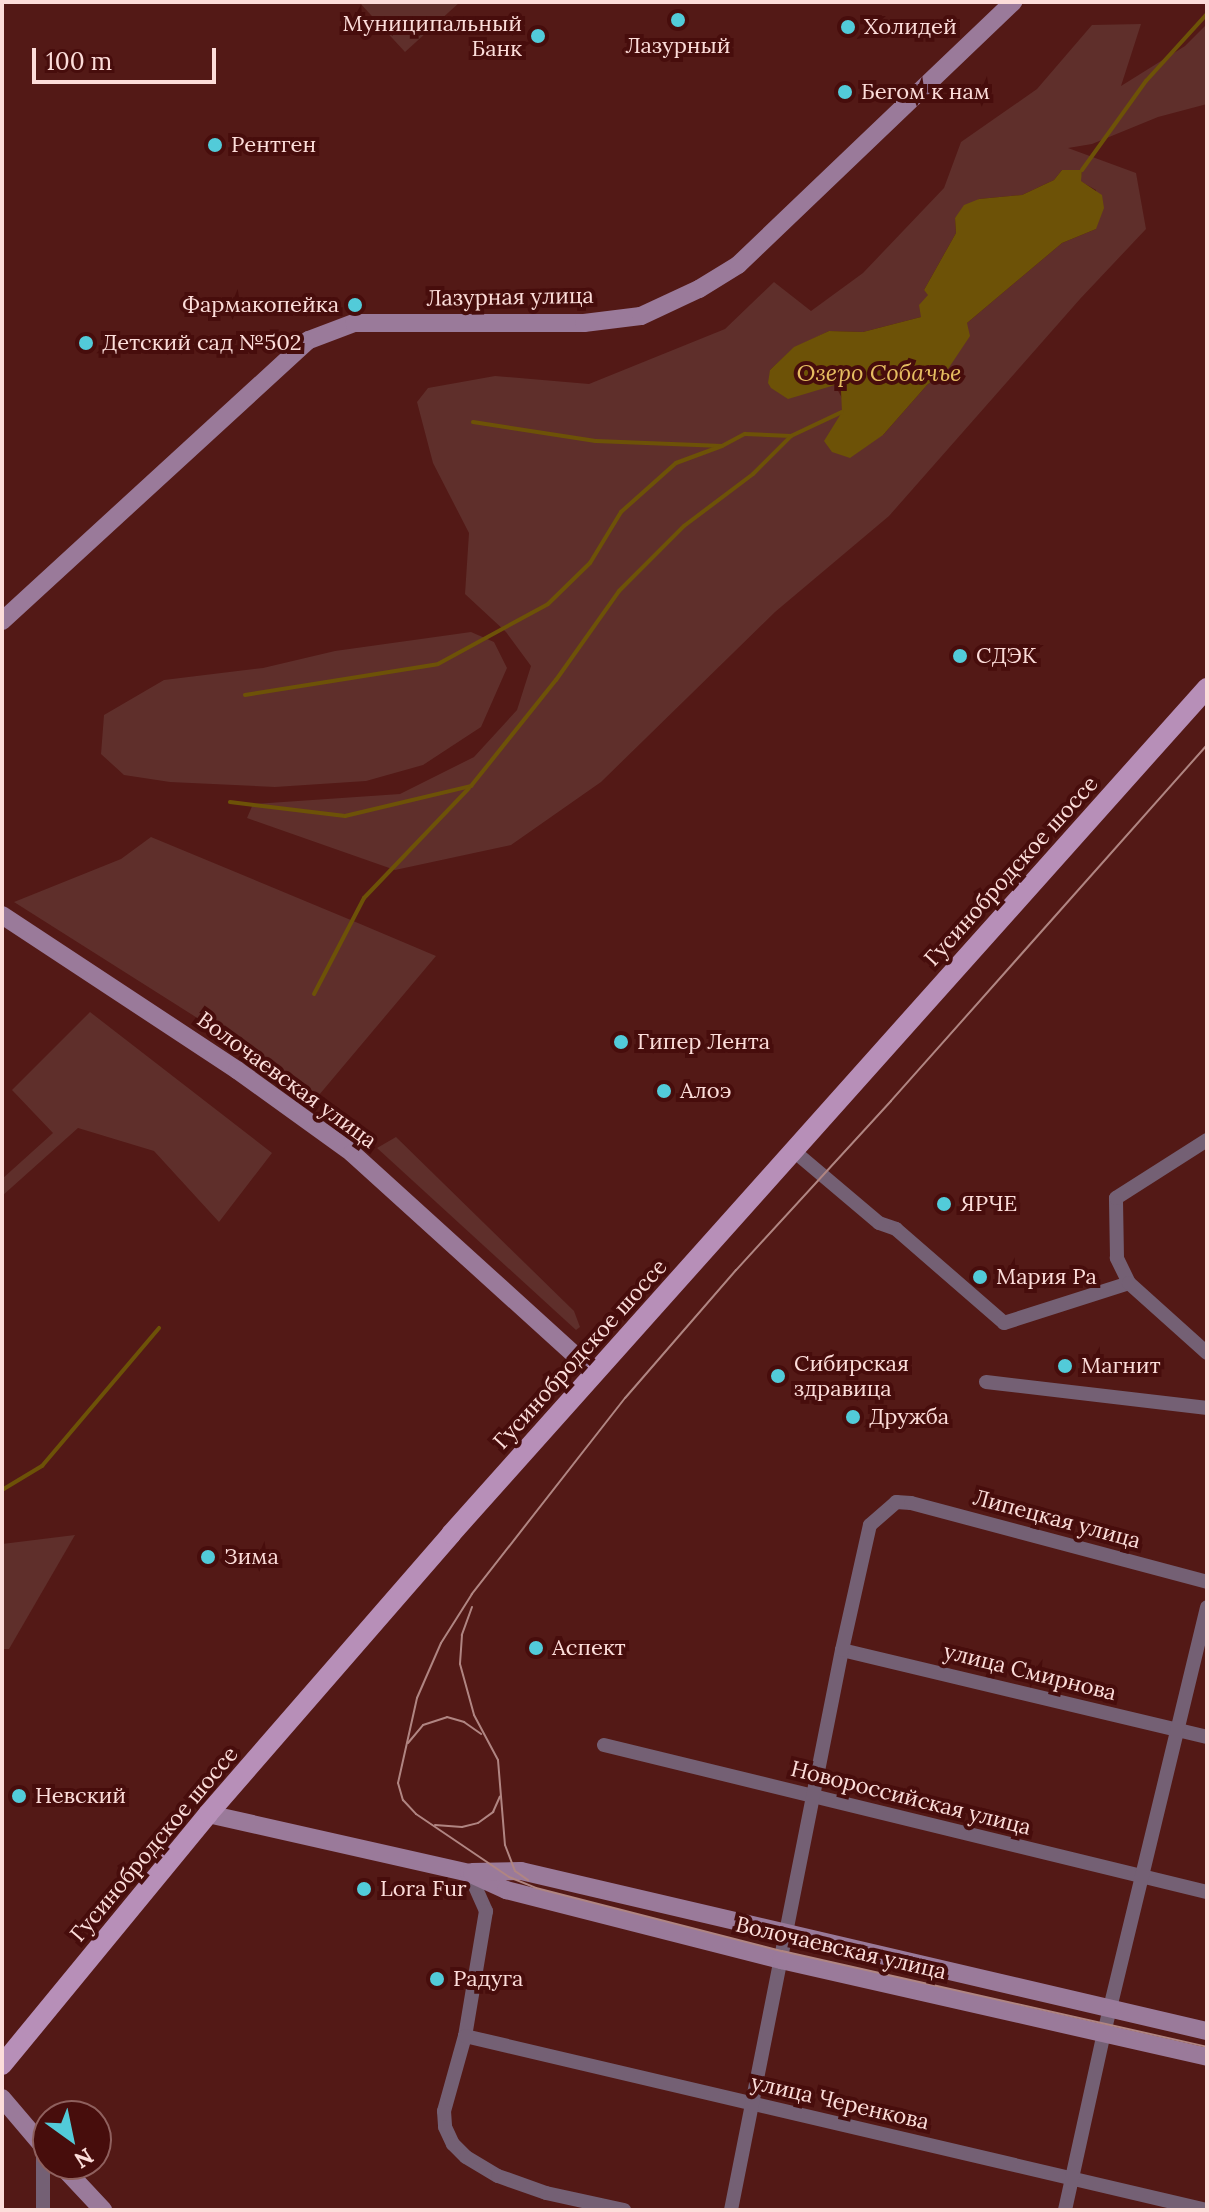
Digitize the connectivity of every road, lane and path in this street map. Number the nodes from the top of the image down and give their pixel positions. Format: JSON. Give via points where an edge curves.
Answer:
{"nodes":[{"id":1,"x":1013,"y":2,"type":"edge"},
{"id":2,"x":2,"y":621,"type":"edge"},
{"id":3,"x":1207,"y":688,"type":"edge"},
{"id":4,"x":2,"y":915,"type":"edge"},
{"id":5,"x":1207,"y":1140,"type":"edge"},
{"id":6,"x":795,"y":1152,"type":"junction"},
{"id":7,"x":1129,"y":1283,"type":"junction"},
{"id":8,"x":1207,"y":1353,"type":"edge"},
{"id":9,"x":595,"y":1373,"type":"junction"},
{"id":10,"x":986,"y":1382,"type":"dead end"},
{"id":11,"x":1207,"y":1408,"type":"edge"},
{"id":12,"x":1207,"y":1582,"type":"edge"},
{"id":13,"x":1207,"y":1607,"type":"edge"},
{"id":14,"x":842,"y":1650,"type":"junction"},
{"id":15,"x":1179,"y":1731,"type":"junction"},
{"id":16,"x":1207,"y":1737,"type":"edge"},
{"id":17,"x":604,"y":1745,"type":"dead end"},
{"id":18,"x":815,"y":1798,"type":"junction"},
{"id":19,"x":208,"y":1814,"type":"junction"},
{"id":20,"x":469,"y":1873,"type":"junction"},
{"id":21,"x":1142,"y":1878,"type":"junction"},
{"id":22,"x":1207,"y":1892,"type":"edge"},
{"id":23,"x":786,"y":1933,"type":"junction"},
{"id":24,"x":781,"y":1960,"type":"junction"},
{"id":25,"x":1110,"y":2007,"type":"junction"},
{"id":26,"x":1207,"y":2031,"type":"edge"},
{"id":27,"x":1104,"y":2033,"type":"junction"},
{"id":28,"x":465,"y":2036,"type":"junction"},
{"id":29,"x":1207,"y":2057,"type":"edge"},
{"id":30,"x":2,"y":2065,"type":"edge"},
{"id":31,"x":2,"y":2098,"type":"edge"},
{"id":32,"x":754,"y":2104,"type":"junction"},
{"id":33,"x":32,"y":2133,"type":"edge"},
{"id":34,"x":1071,"y":2178,"type":"junction"},
{"id":35,"x":44,"y":2180,"type":"edge"},
{"id":36,"x":75,"y":2180,"type":"edge"},
{"id":37,"x":43,"y":2210,"type":"edge"},
{"id":38,"x":103,"y":2210,"type":"edge"},
{"id":39,"x":624,"y":2210,"type":"edge"},
{"id":40,"x":731,"y":2210,"type":"edge"},
{"id":41,"x":1065,"y":2210,"type":"edge"},
{"id":42,"x":1206,"y":2210,"type":"edge"}],
"edges":[{"from":1,"to":2,"type":"street","name":"Лазурная улица","via":[[738,265],[699,289],[641,316],[584,323],[354,323],[309,340]]},
{"from":3,"to":6,"type":"main road","name":"Гусинобродское шоссе"},
{"from":4,"to":9,"type":"street","name":"Волочаевская улица","via":[[352,1153]]},
{"from":5,"to":7,"type":"street","via":[[1116,1198],[1117,1258]]},
{"from":6,"to":7,"type":"street","via":[[879,1223],[896,1229],[1004,1323]]},
{"from":6,"to":9,"type":"main road","name":"Гусинобродское шоссе"},
{"from":7,"to":8,"type":"street"},
{"from":9,"to":19,"type":"main road","name":"Гусинобродское шоссе"},
{"from":10,"to":11,"type":"street"},
{"from":12,"to":14,"type":"street","name":"Липецкая улица","via":[[896,1502],[870,1525]]},
{"from":13,"to":15,"type":"street"},
{"from":14,"to":15,"type":"street","name":"улица Смирнова"},
{"from":14,"to":18,"type":"street"},
{"from":15,"to":16,"type":"street","name":"улица Смирнова"},
{"from":15,"to":21,"type":"street"},
{"from":17,"to":18,"type":"street","name":"Новороссийская улица"},
{"from":18,"to":21,"type":"street","name":"Новороссийская улица"},
{"from":18,"to":23,"type":"street"},
{"from":19,"to":20,"type":"street","name":"Волочаевская улица"},
{"from":19,"to":30,"type":"main road","name":"Гусинобродское шоссе"},
{"from":20,"to":23,"type":"street","name":"Волочаевская улица","via":[[521,1871]]},
{"from":20,"to":24,"type":"street","name":"Волочаевская улица","via":[[506,1890]]},
{"from":20,"to":28,"type":"street","via":[[486,1911]]},
{"from":21,"to":22,"type":"street","name":"Новороссийская улица"},
{"from":21,"to":25,"type":"street"},
{"from":23,"to":24,"type":"street"},
{"from":23,"to":25,"type":"street","name":"Волочаевская улица"},
{"from":24,"to":27,"type":"street","name":"Волочаевская улица"},
{"from":24,"to":32,"type":"street"},
{"from":25,"to":26,"type":"street","name":"Волочаевская улица"},
{"from":25,"to":27,"type":"street"},
{"from":27,"to":29,"type":"street","name":"Волочаевская улица"},
{"from":27,"to":34,"type":"street"},
{"from":28,"to":32,"type":"street","name":"улица Черенкова"},
{"from":28,"to":39,"type":"street","via":[[444,2111],[453,2144],[498,2176]]},
{"from":31,"to":33,"type":"street"},
{"from":32,"to":34,"type":"street","name":"улица Черенкова"},
{"from":32,"to":40,"type":"street"},
{"from":34,"to":41,"type":"street"},
{"from":34,"to":42,"type":"street","name":"улица Черенкова"},
{"from":35,"to":37,"type":"street"},
{"from":36,"to":38,"type":"street"}]}
